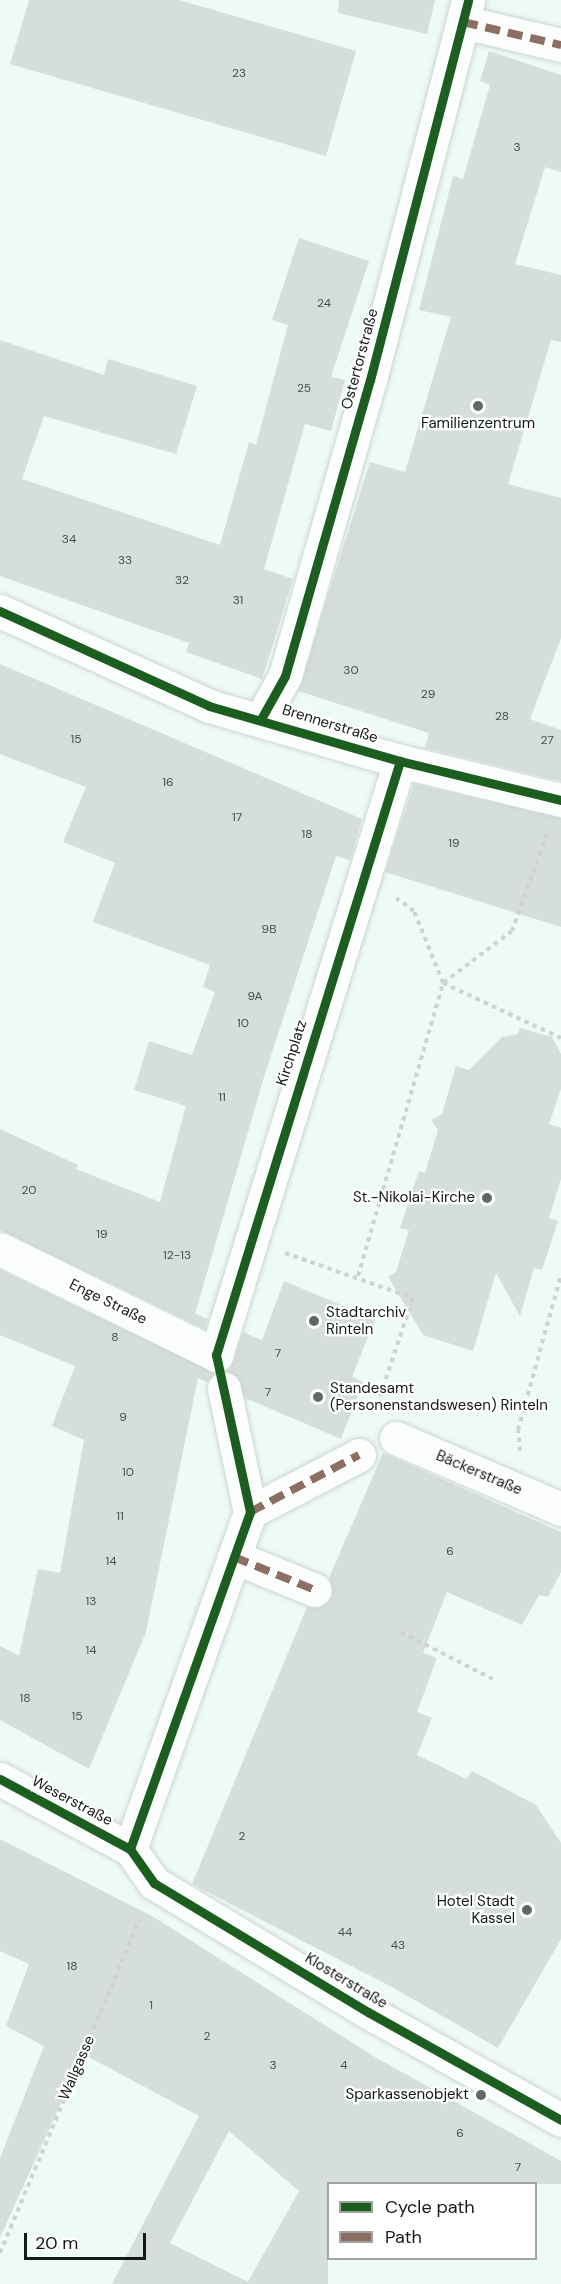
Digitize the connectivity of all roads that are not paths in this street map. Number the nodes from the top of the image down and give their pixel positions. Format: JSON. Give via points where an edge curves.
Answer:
{"nodes":[{"id":1,"x":465,"y":11,"type":"edge"},
{"id":2,"x":561,"y":45,"type":"edge"},
{"id":3,"x":0,"y":611,"type":"edge"},
{"id":4,"x":261,"y":719,"type":"junction"},
{"id":5,"x":400,"y":761,"type":"junction"},
{"id":6,"x":560,"y":800,"type":"edge"},
{"id":7,"x":0,"y":1249,"type":"edge"},
{"id":8,"x":216,"y":1355,"type":"joint"},
{"id":9,"x":224,"y":1389,"type":"dead end"},
{"id":10,"x":396,"y":1438,"type":"dead end"},
{"id":11,"x":359,"y":1455,"type":"dead end"},
{"id":12,"x":561,"y":1509,"type":"edge"},
{"id":13,"x":250,"y":1512,"type":"junction"},
{"id":14,"x":234,"y":1557,"type":"junction"},
{"id":15,"x":315,"y":1590,"type":"dead end"},
{"id":16,"x":0,"y":1779,"type":"edge"},
{"id":17,"x":130,"y":1850,"type":"junction"},
{"id":18,"x":561,"y":2120,"type":"edge"}],
"edges":[{"from":1,"to":2,"type":"street"},
{"from":1,"to":4,"type":"street","name":"Ostertorstraße","via":[[354,437],[285,676]]},
{"from":3,"to":4,"type":"street","name":"Brennerstraße","via":[[209,706]]},
{"from":4,"to":5,"type":"street","name":"Brennerstraße"},
{"from":5,"to":6,"type":"street","name":"Brennerstraße"},
{"from":5,"to":8,"type":"street","name":"Kirchplatz"},
{"from":7,"to":8,"type":"street","name":"Enge Straße"},
{"from":9,"to":13,"type":"street"},
{"from":10,"to":12,"type":"street","name":"Bäckerstraße"},
{"from":11,"to":13,"type":"street"},
{"from":13,"to":14,"type":"street"},
{"from":14,"to":15,"type":"street"},
{"from":14,"to":17,"type":"street"},
{"from":16,"to":17,"type":"street","name":"Weserstraße"},
{"from":17,"to":18,"type":"street","name":"Klosterstraße","via":[[154,1884],[368,2012]]}]}
